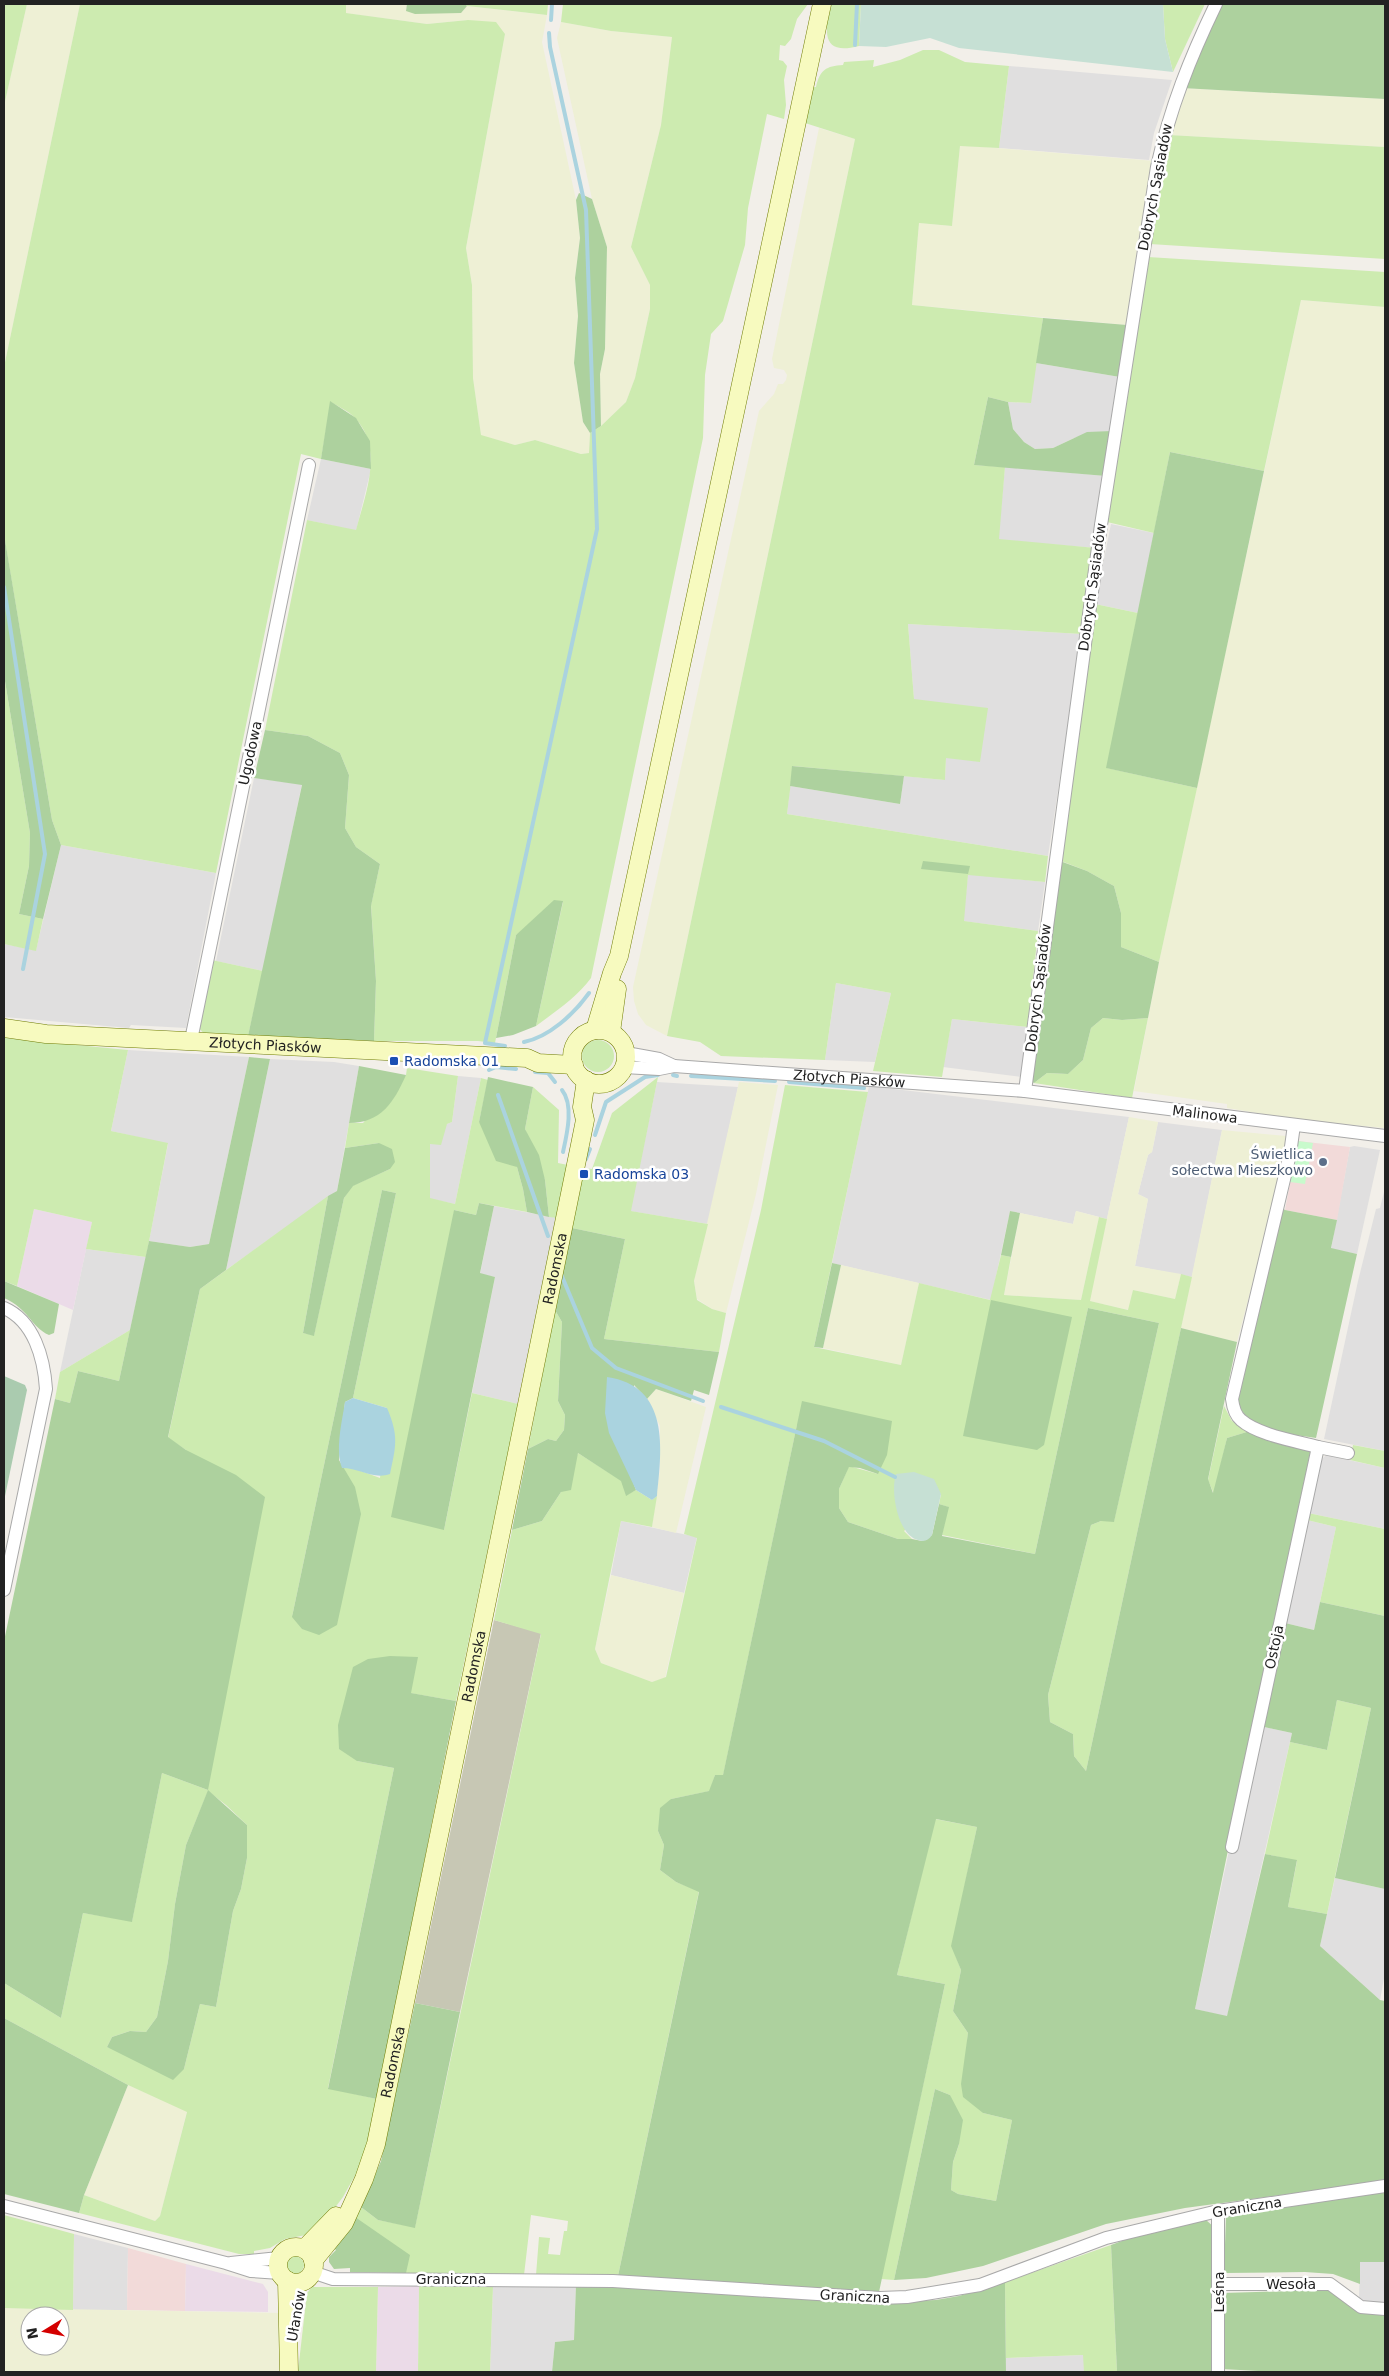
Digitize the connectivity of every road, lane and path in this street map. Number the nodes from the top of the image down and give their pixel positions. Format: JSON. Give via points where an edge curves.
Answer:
{"nodes":[{"id":1,"x":822,"y":4,"type":"edge"},
{"id":2,"x":1216,"y":4,"type":"edge"},
{"id":3,"x":309,"y":465,"type":"dead end"},
{"id":4,"x":4,"y":1028,"type":"edge"},
{"id":5,"x":603,"y":1031,"type":"junction"},
{"id":6,"x":191,"y":1040,"type":"junction"},
{"id":7,"x":574,"y":1058,"type":"junction"},
{"id":8,"x":625,"y":1060,"type":"junction"},
{"id":9,"x":594,"y":1081,"type":"junction"},
{"id":10,"x":1025,"y":1091,"type":"junction"},
{"id":11,"x":1294,"y":1125,"type":"junction"},
{"id":12,"x":1385,"y":1136,"type":"edge"},
{"id":13,"x":4,"y":1308,"type":"edge"},
{"id":14,"x":1318,"y":1447,"type":"junction"},
{"id":15,"x":1348,"y":1454,"type":"dead end"},
{"id":16,"x":4,"y":1590,"type":"edge"},
{"id":17,"x":1232,"y":1847,"type":"dead end"},
{"id":18,"x":1385,"y":2186,"type":"edge"},
{"id":19,"x":4,"y":2206,"type":"edge"},
{"id":20,"x":1218,"y":2211,"type":"junction"},
{"id":21,"x":297,"y":2268,"type":"junction"},
{"id":22,"x":1219,"y":2284,"type":"junction"},
{"id":23,"x":1385,"y":2309,"type":"edge"},
{"id":24,"x":289,"y":2372,"type":"edge"},
{"id":25,"x":1218,"y":2372,"type":"edge"}],
"edges":[{"from":1,"to":5,"type":"street","via":[[619,956],[612,973]]},
{"from":2,"to":10,"type":"street","name":"Dobrych Sąsiadów","via":[[1166,124],[1143,251],[1101,525]]},
{"from":3,"to":6,"type":"street","name":"Ugodowa"},
{"from":4,"to":6,"type":"street","name":"Złotych Piasków","via":[[46,1034]]},
{"from":5,"to":7,"type":"street","via":[[580,1039]]},
{"from":5,"to":8,"type":"street","via":[[621,1041]]},
{"from":6,"to":7,"type":"street","name":"Złotych Piasków","via":[[527,1058],[538,1063]]},
{"from":7,"to":9,"type":"street","via":[[582,1077]]},
{"from":8,"to":9,"type":"street","via":[[615,1078]]},
{"from":8,"to":10,"type":"street","name":"Złotych Piasków","via":[[659,1059],[674,1066]]},
{"from":9,"to":21,"type":"street","name":"Radomska","via":[[592,1111],[585,1120],[376,2144],[364,2179],[349,2207],[340,2212]]},
{"from":10,"to":11,"type":"street","name":"Malinowa"},
{"from":11,"to":12,"type":"street","name":"Malinowa"},
{"from":11,"to":14,"type":"street","via":[[1232,1399],[1240,1420],[1254,1428]]},
{"from":13,"to":16,"type":"street","via":[[15,1313],[37,1342],[45,1369],[46,1389]]},
{"from":14,"to":15,"type":"street"},
{"from":14,"to":17,"type":"street","name":"Ostoja"},
{"from":18,"to":20,"type":"street","name":"Graniczna"},
{"from":19,"to":21,"type":"street","name":"Graniczna","via":[[226,2263]]},
{"from":20,"to":21,"type":"street","name":"Graniczna","via":[[1106,2238],[980,2285],[907,2297],[613,2281],[332,2279]]},
{"from":20,"to":22,"type":"street","name":"Leśna"},
{"from":21,"to":24,"type":"street","name":"Ułanów"},
{"from":22,"to":23,"type":"street","name":"Wesoła","via":[[1330,2284],[1361,2307]]},
{"from":22,"to":25,"type":"street","name":"Leśna"}]}
